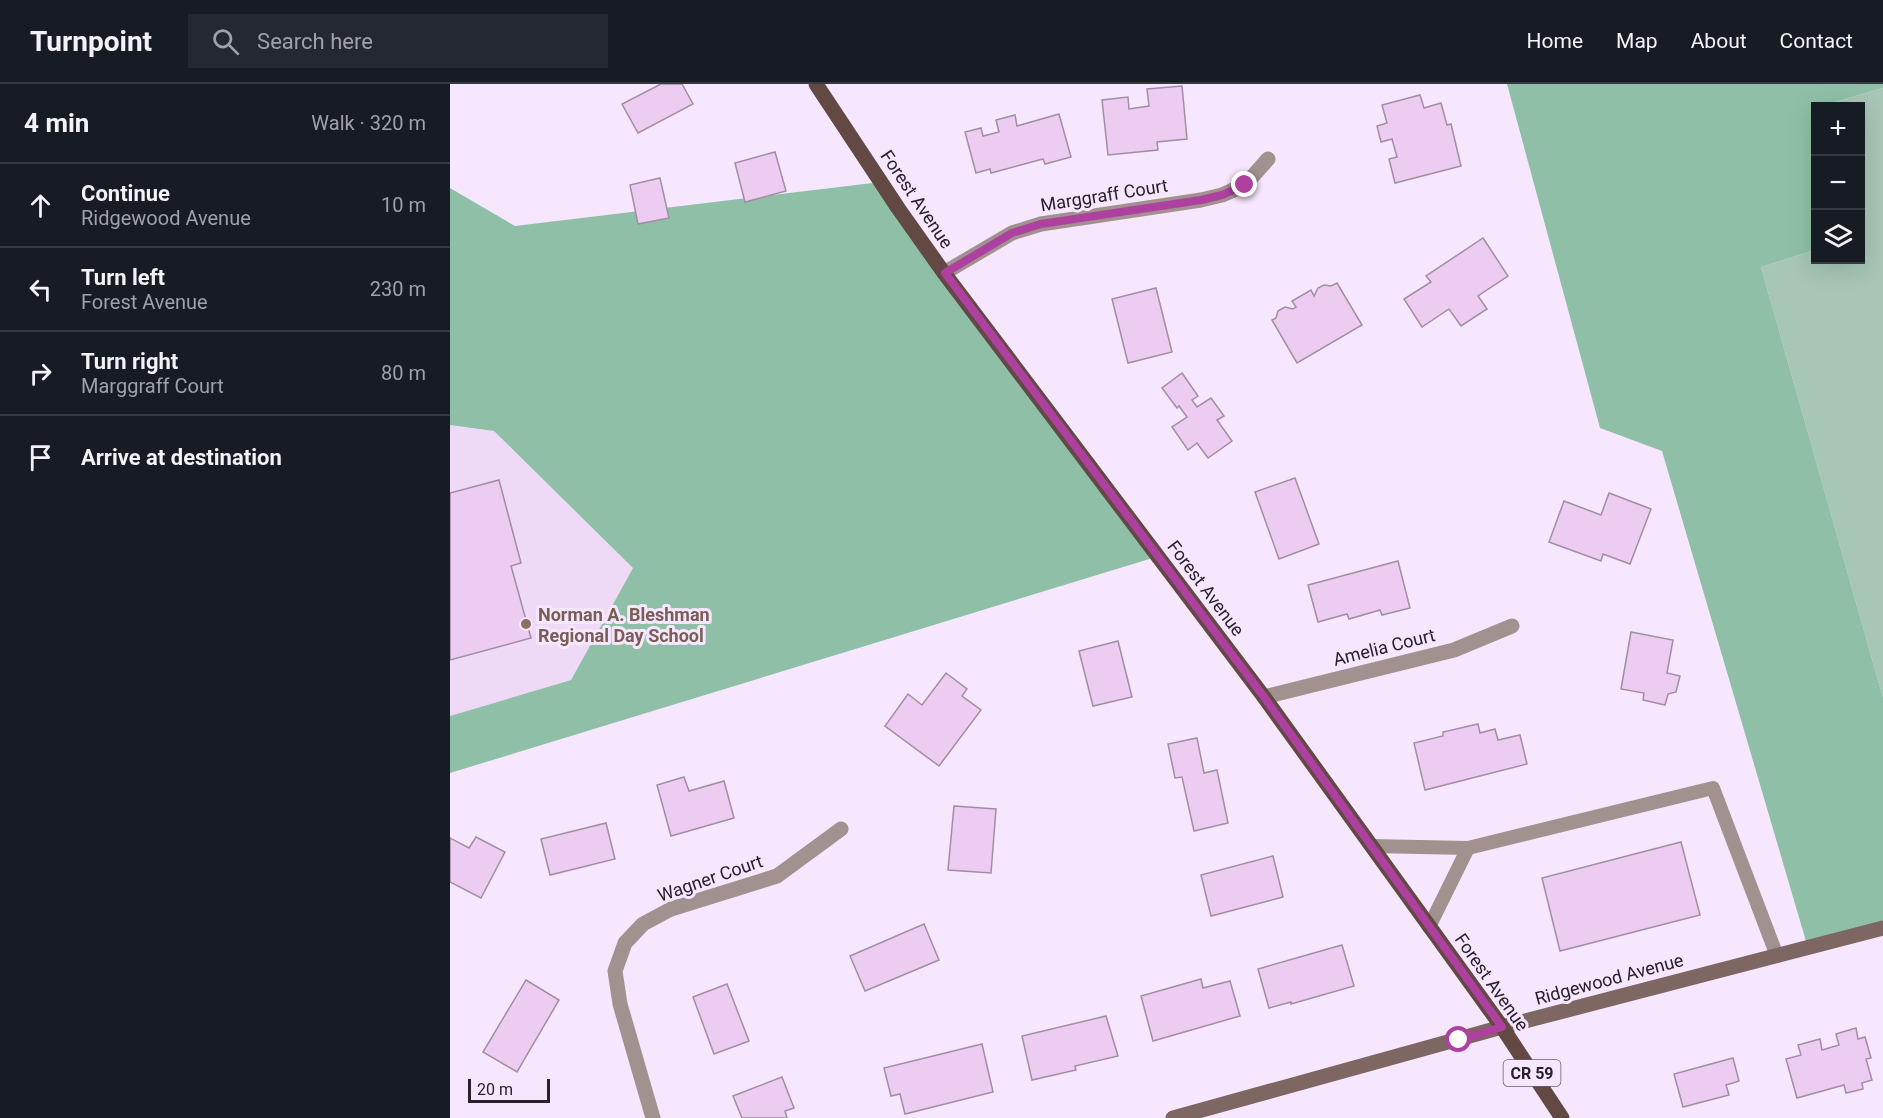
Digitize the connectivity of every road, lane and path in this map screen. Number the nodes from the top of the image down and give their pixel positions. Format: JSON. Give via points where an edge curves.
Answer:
{"nodes":[{"id":1,"x":816,"y":84,"type":"edge"},
{"id":2,"x":1268,"y":159,"type":"dead end"},
{"id":3,"x":945,"y":273,"type":"junction"},
{"id":4,"x":1512,"y":626,"type":"dead end"},
{"id":5,"x":1264,"y":697,"type":"junction"},
{"id":6,"x":841,"y":829,"type":"dead end"},
{"id":7,"x":1371,"y":846,"type":"junction"},
{"id":8,"x":1468,"y":848,"type":"junction"},
{"id":9,"x":1429,"y":927,"type":"junction"},
{"id":10,"x":1883,"y":928,"type":"edge"},
{"id":11,"x":1777,"y":956,"type":"junction"},
{"id":12,"x":1502,"y":1027,"type":"junction"},
{"id":13,"x":654,"y":1118,"type":"edge"},
{"id":14,"x":1173,"y":1118,"type":"edge"},
{"id":15,"x":1562,"y":1118,"type":"edge"}],
"edges":[{"from":1,"to":3,"type":"main road","name":"Forest Avenue","number":"CR 59"},
{"from":2,"to":3,"type":"street","name":"Marggraff Court","via":[[1245,185],[1222,195],[1041,224],[1012,233]]},
{"from":3,"to":5,"type":"main road","name":"Forest Avenue","number":"CR 59"},
{"from":4,"to":5,"type":"street","name":"Amelia Court","via":[[1454,650]]},
{"from":5,"to":7,"type":"main road","name":"Forest Avenue","number":"CR 59"},
{"from":6,"to":13,"type":"street","name":"Wagner Court","via":[[777,876],[671,909],[643,924],[625,943],[615,971],[620,1004]]},
{"from":7,"to":8,"type":"lane"},
{"from":7,"to":9,"type":"main road","name":"Forest Avenue","number":"CR 59"},
{"from":8,"to":9,"type":"lane"},
{"from":8,"to":11,"type":"lane","via":[[1713,788]]},
{"from":9,"to":12,"type":"main road","name":"Forest Avenue","number":"CR 59"},
{"from":10,"to":11,"type":"street","name":"Ridgewood Avenue"},
{"from":11,"to":12,"type":"street","name":"Ridgewood Avenue"},
{"from":12,"to":14,"type":"street","name":"Ridgewood Avenue"},
{"from":12,"to":15,"type":"main road","name":"Forest Avenue","number":"CR 59"}]}
